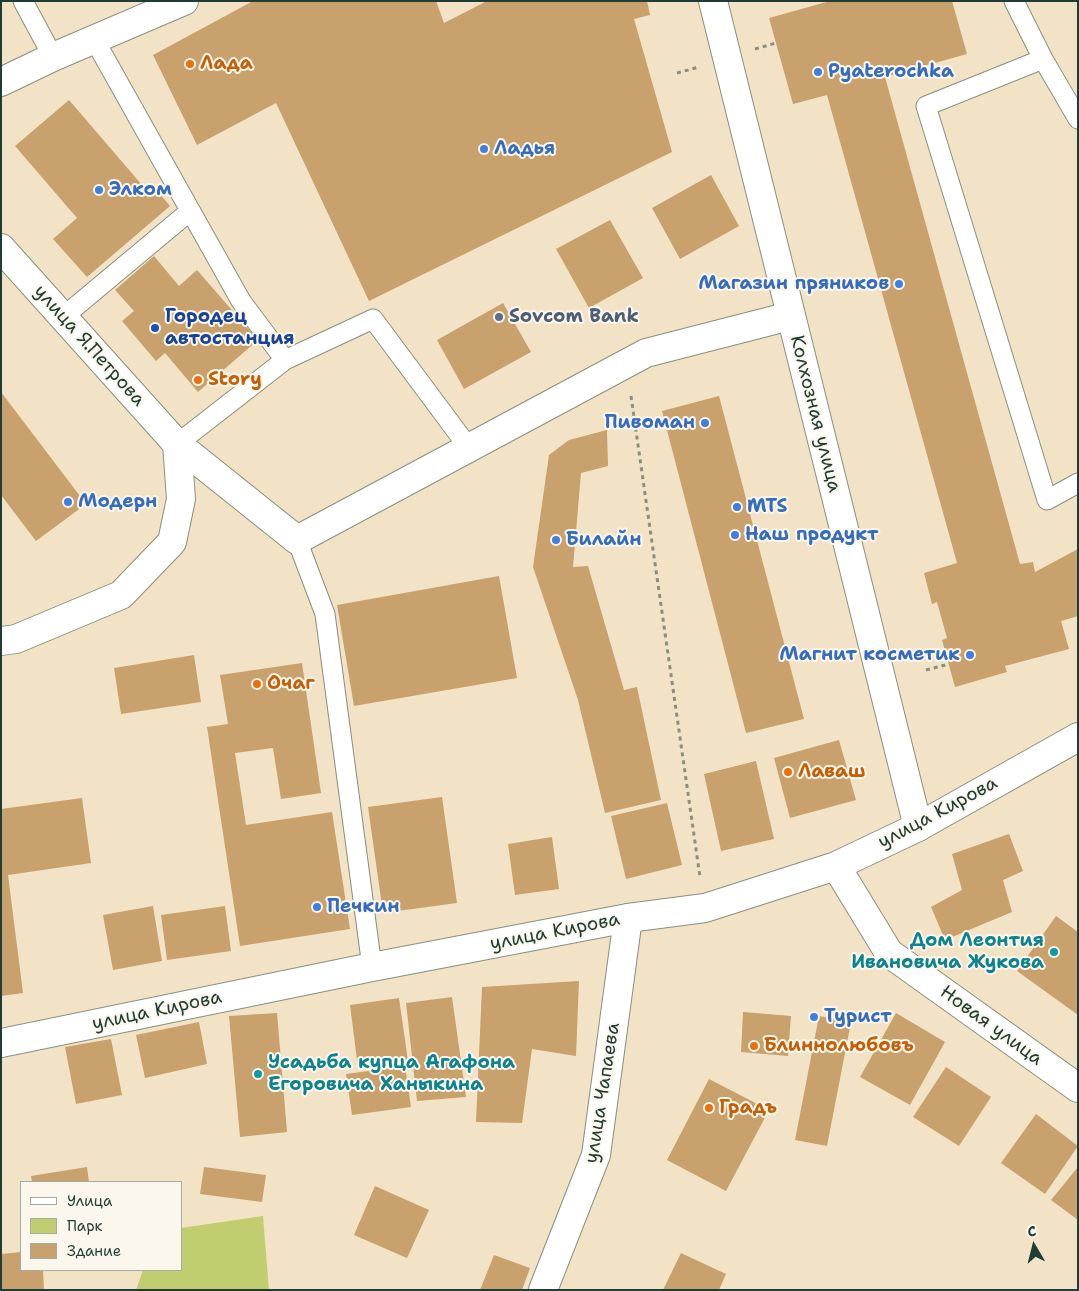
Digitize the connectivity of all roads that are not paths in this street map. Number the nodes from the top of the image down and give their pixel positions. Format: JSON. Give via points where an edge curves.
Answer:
{"nodes":[{"id":1,"x":23,"y":1,"type":"edge"},
{"id":2,"x":184,"y":1,"type":"edge"},
{"id":3,"x":713,"y":1,"type":"edge"},
{"id":4,"x":1014,"y":1,"type":"edge"},
{"id":5,"x":94,"y":39,"type":"junction"},
{"id":6,"x":53,"y":57,"type":"junction"},
{"id":7,"x":1043,"y":58,"type":"junction"},
{"id":8,"x":1,"y":82,"type":"edge"},
{"id":9,"x":1078,"y":119,"type":"edge"},
{"id":10,"x":190,"y":210,"type":"junction"},
{"id":11,"x":1,"y":248,"type":"edge"},
{"id":12,"x":790,"y":316,"type":"junction"},
{"id":13,"x":63,"y":317,"type":"junction"},
{"id":14,"x":285,"y":360,"type":"junction"},
{"id":15,"x":177,"y":444,"type":"junction"},
{"id":16,"x":469,"y":448,"type":"junction"},
{"id":17,"x":1078,"y":483,"type":"edge"},
{"id":18,"x":297,"y":540,"type":"junction"},
{"id":19,"x":1,"y":641,"type":"edge"},
{"id":20,"x":1078,"y":737,"type":"edge"},
{"id":21,"x":918,"y":827,"type":"junction"},
{"id":22,"x":836,"y":866,"type":"junction"},
{"id":23,"x":628,"y":918,"type":"junction"},
{"id":24,"x":372,"y":967,"type":"junction"},
{"id":25,"x":1,"y":1043,"type":"edge"},
{"id":26,"x":1078,"y":1088,"type":"edge"},
{"id":27,"x":543,"y":1290,"type":"edge"}],
"edges":[{"from":1,"to":6,"type":"lane"},
{"from":2,"to":5,"type":"street"},
{"from":3,"to":12,"type":"street","name":"Колхозная улица"},
{"from":4,"to":7,"type":"lane"},
{"from":5,"to":6,"type":"street"},
{"from":5,"to":10,"type":"lane"},
{"from":6,"to":8,"type":"street"},
{"from":7,"to":9,"type":"lane"},
{"from":7,"to":17,"type":"lane","via":[[926,106],[1047,500]]},
{"from":10,"to":13,"type":"lane"},
{"from":10,"to":14,"type":"lane","via":[[241,301]]},
{"from":11,"to":13,"type":"street","name":"улица Я.Петрова"},
{"from":12,"to":16,"type":"street","via":[[646,353]]},
{"from":12,"to":21,"type":"street","name":"Колхозная улица"},
{"from":13,"to":15,"type":"street","name":"улица Я.Петрова"},
{"from":14,"to":15,"type":"lane"},
{"from":14,"to":16,"type":"lane","via":[[373,319]]},
{"from":15,"to":18,"type":"street","name":"улица Я.Петрова"},
{"from":15,"to":19,"type":"street","via":[[180,499],[172,542],[121,595],[16,639]]},
{"from":16,"to":18,"type":"street"},
{"from":18,"to":24,"type":"lane","via":[[325,614]]},
{"from":20,"to":21,"type":"street","name":"улица Кирова"},
{"from":21,"to":22,"type":"street","name":"улица Кирова"},
{"from":22,"to":23,"type":"street","name":"улица Кирова","via":[[705,908]]},
{"from":22,"to":26,"type":"street","name":"Новая улица","via":[[889,953]]},
{"from":23,"to":24,"type":"street","name":"улица Кирова"},
{"from":23,"to":27,"type":"street","name":"улица Чапаева","via":[[596,1155]]},
{"from":24,"to":25,"type":"street","name":"улица Кирова"}]}
